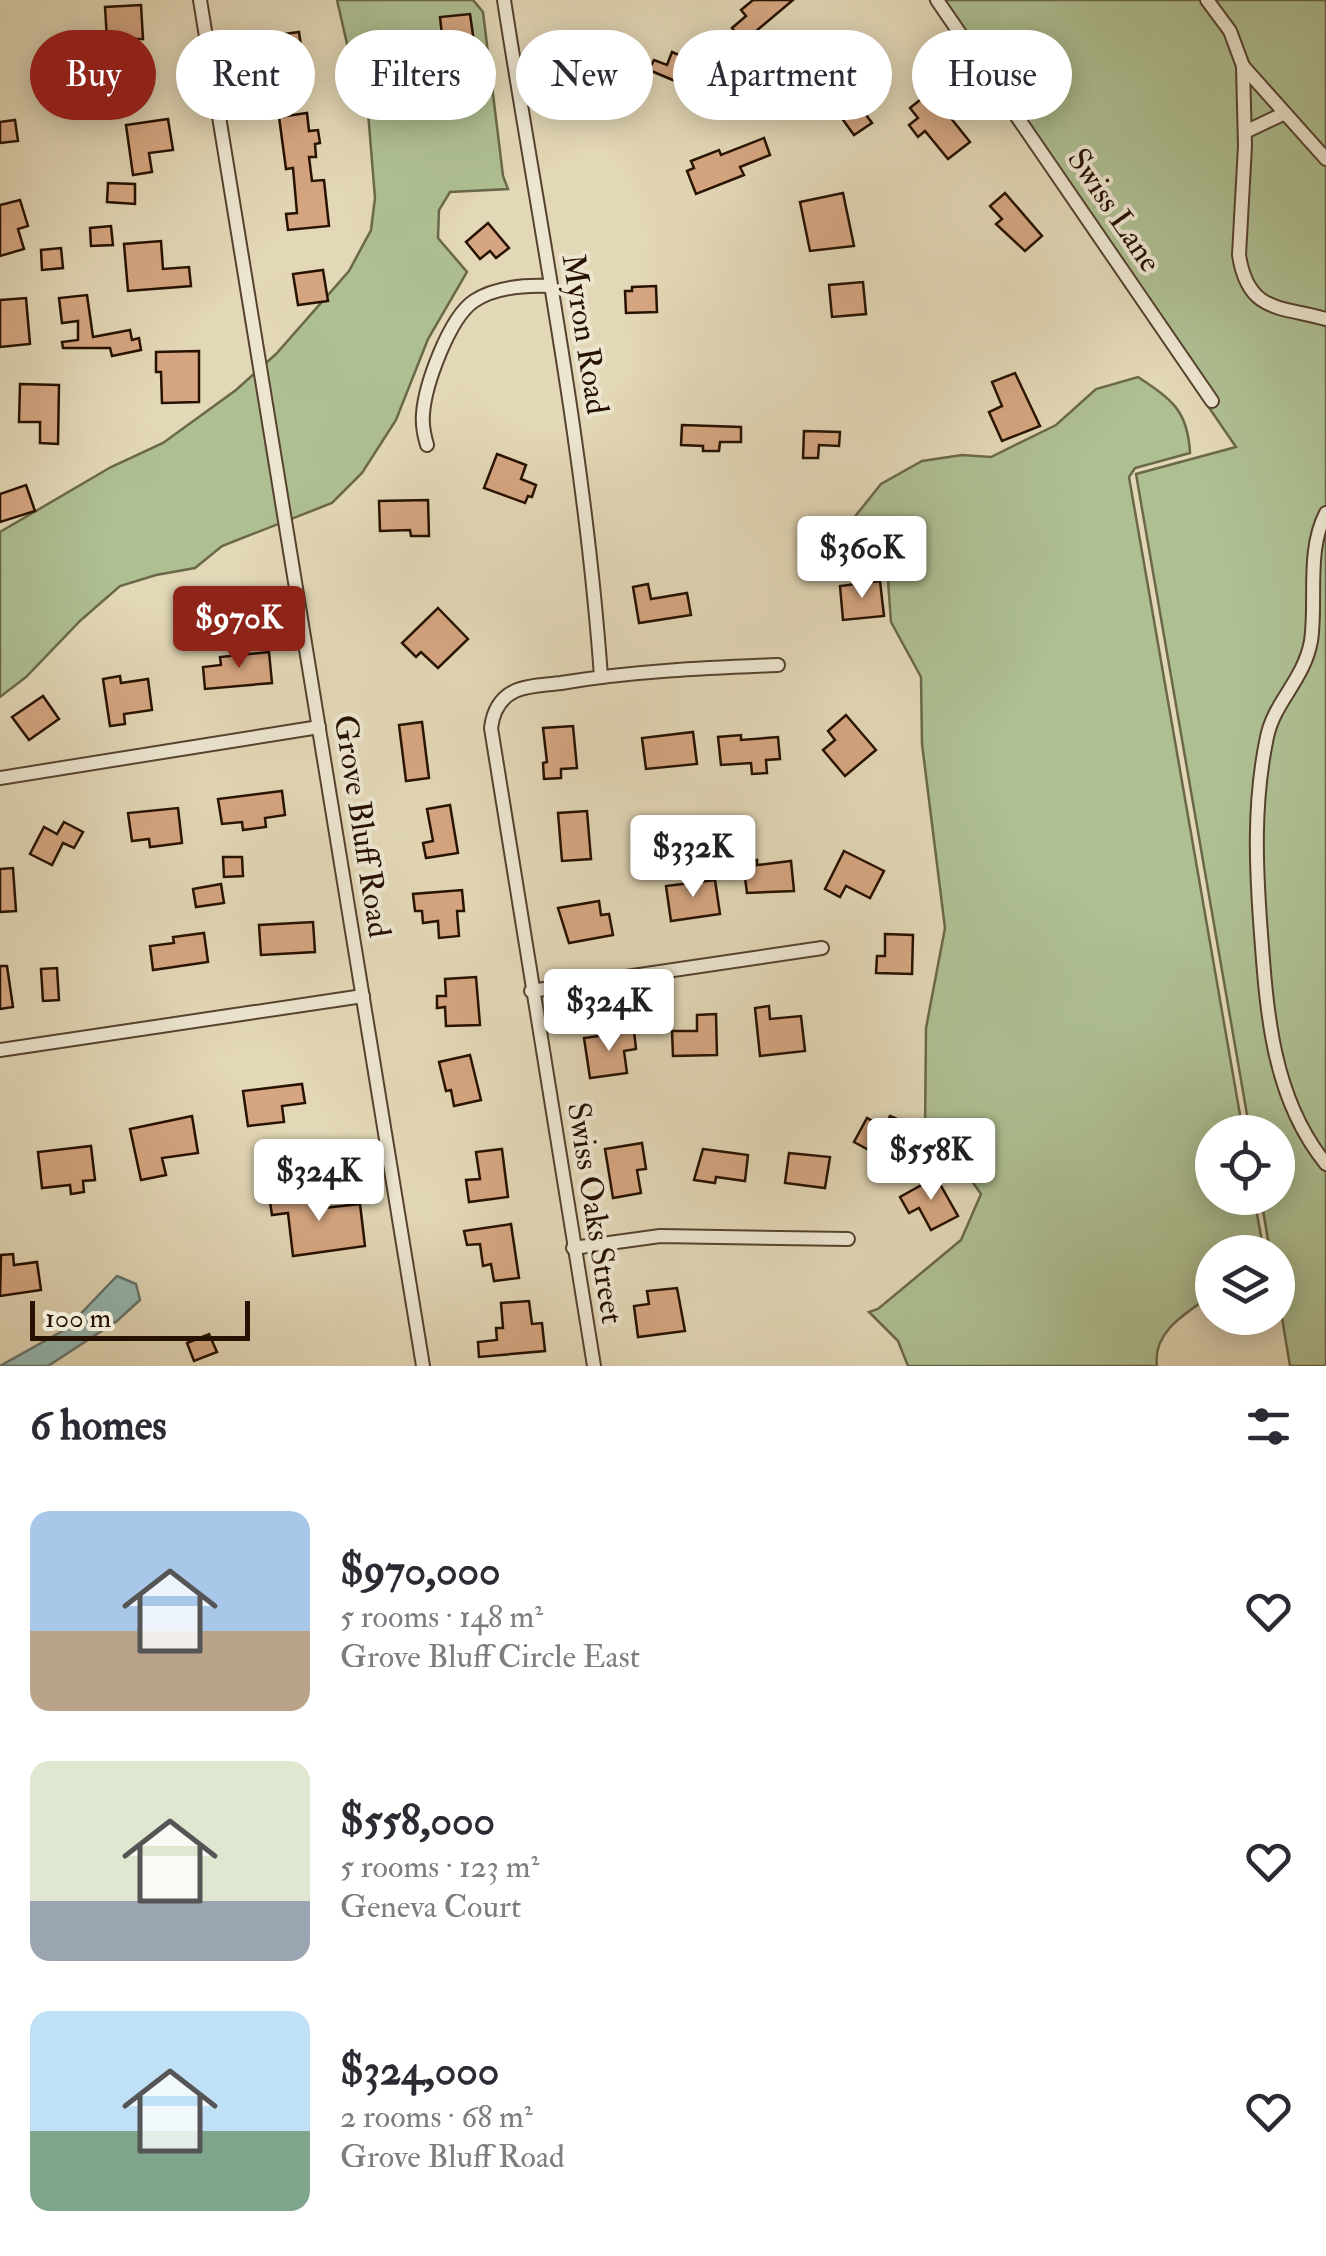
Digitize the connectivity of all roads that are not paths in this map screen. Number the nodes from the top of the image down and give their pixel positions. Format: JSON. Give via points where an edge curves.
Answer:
{"nodes":[{"id":1,"x":200,"y":0,"type":"edge"},
{"id":2,"x":504,"y":0,"type":"edge"},
{"id":3,"x":937,"y":0,"type":"edge"},
{"id":4,"x":1207,"y":0,"type":"edge"},
{"id":5,"x":1243,"y":66,"type":"junction"},
{"id":6,"x":1283,"y":114,"type":"junction"},
{"id":7,"x":1244,"y":132,"type":"junction"},
{"id":8,"x":1326,"y":160,"type":"edge"},
{"id":9,"x":550,"y":286,"type":"junction"},
{"id":10,"x":1324,"y":316,"type":"edge"},
{"id":11,"x":1212,"y":401,"type":"dead end"},
{"id":12,"x":426,"y":445,"type":"dead end"},
{"id":13,"x":1326,"y":514,"type":"edge"},
{"id":14,"x":778,"y":665,"type":"dead end"},
{"id":15,"x":602,"y":678,"type":"junction"},
{"id":16,"x":318,"y":727,"type":"junction"},
{"id":17,"x":0,"y":778,"type":"edge"},
{"id":18,"x":822,"y":948,"type":"dead end"},
{"id":19,"x":531,"y":991,"type":"junction"},
{"id":20,"x":363,"y":996,"type":"junction"},
{"id":21,"x":0,"y":1050,"type":"edge"},
{"id":22,"x":1326,"y":1164,"type":"edge"},
{"id":23,"x":848,"y":1239,"type":"dead end"},
{"id":24,"x":573,"y":1248,"type":"junction"},
{"id":25,"x":423,"y":1366,"type":"edge"},
{"id":26,"x":594,"y":1366,"type":"edge"}],
"edges":[{"from":1,"to":16,"type":"street","name":"Grove Bluff Road"},
{"from":2,"to":9,"type":"street","name":"Myron Road"},
{"from":3,"to":11,"type":"street","name":"Swiss Lane"},
{"from":4,"to":5,"type":"street","via":[[1230,31]]},
{"from":5,"to":6,"type":"street"},
{"from":5,"to":7,"type":"street"},
{"from":6,"to":7,"type":"street"},
{"from":6,"to":8,"type":"street"},
{"from":7,"to":10,"type":"street","via":[[1241,272],[1274,309]]},
{"from":9,"to":12,"type":"street","via":[[508,288],[464,310],[426,397]]},
{"from":9,"to":15,"type":"street","name":"Myron Road","via":[[580,474]]},
{"from":13,"to":22,"type":"street","via":[[1316,547],[1304,669],[1267,736],[1255,855],[1272,1042],[1296,1118]]},
{"from":14,"to":15,"type":"street"},
{"from":15,"to":19,"type":"street","name":"Swiss Oaks Street","via":[[516,691],[493,716]]},
{"from":16,"to":17,"type":"street"},
{"from":16,"to":20,"type":"street","name":"Grove Bluff Road"},
{"from":18,"to":19,"type":"street"},
{"from":19,"to":24,"type":"street","name":"Swiss Oaks Street"},
{"from":20,"to":21,"type":"street"},
{"from":20,"to":25,"type":"street","name":"Grove Bluff Road"},
{"from":23,"to":24,"type":"street","via":[[660,1236]]},
{"from":24,"to":26,"type":"street","name":"Swiss Oaks Street"}]}
